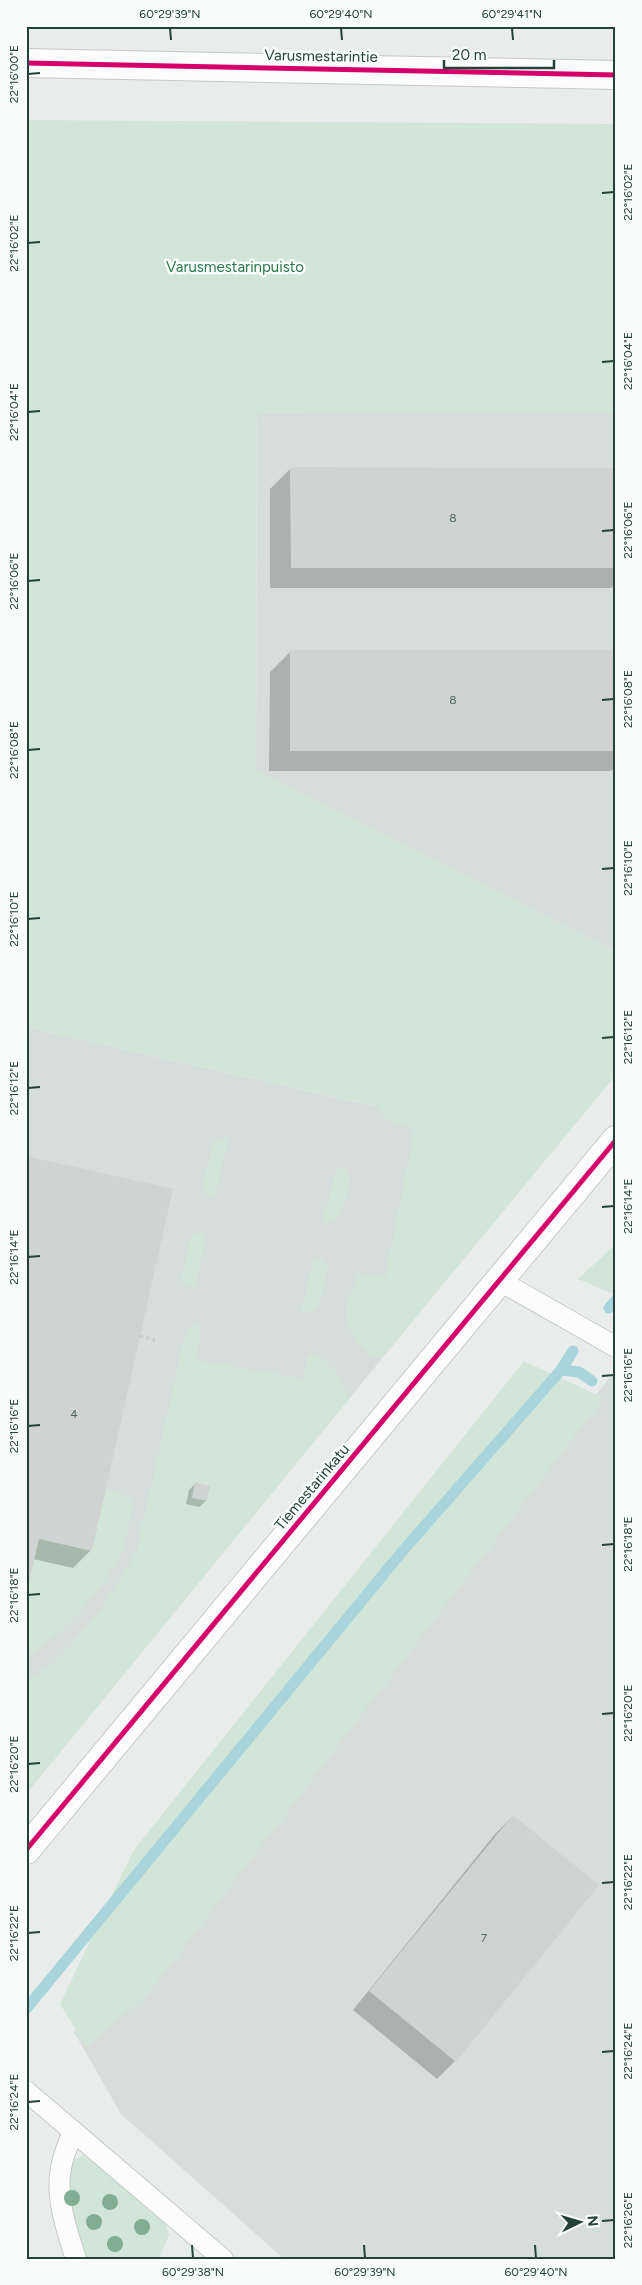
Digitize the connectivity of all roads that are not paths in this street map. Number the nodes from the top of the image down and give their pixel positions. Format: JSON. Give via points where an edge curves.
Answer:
{"nodes":[{"id":1,"x":26,"y":63,"type":"edge"},
{"id":2,"x":616,"y":75,"type":"edge"},
{"id":3,"x":616,"y":1140,"type":"edge"},
{"id":4,"x":500,"y":1281,"type":"junction"},
{"id":5,"x":616,"y":1347,"type":"edge"},
{"id":6,"x":26,"y":1850,"type":"edge"},
{"id":7,"x":26,"y":2091,"type":"edge"},
{"id":8,"x":73,"y":2131,"type":"junction"},
{"id":9,"x":76,"y":2259,"type":"edge"},
{"id":10,"x":223,"y":2259,"type":"edge"}],
"edges":[{"from":1,"to":2,"type":"street","name":"Varusmestarintie"},
{"from":3,"to":4,"type":"street","name":"Tiemestarinkatu"},
{"from":4,"to":5,"type":"lane"},
{"from":4,"to":6,"type":"street","name":"Tiemestarinkatu"},
{"from":7,"to":8,"type":"lane"},
{"from":8,"to":9,"type":"lane","via":[[61,2166],[59,2185]]},
{"from":8,"to":10,"type":"lane"}]}
